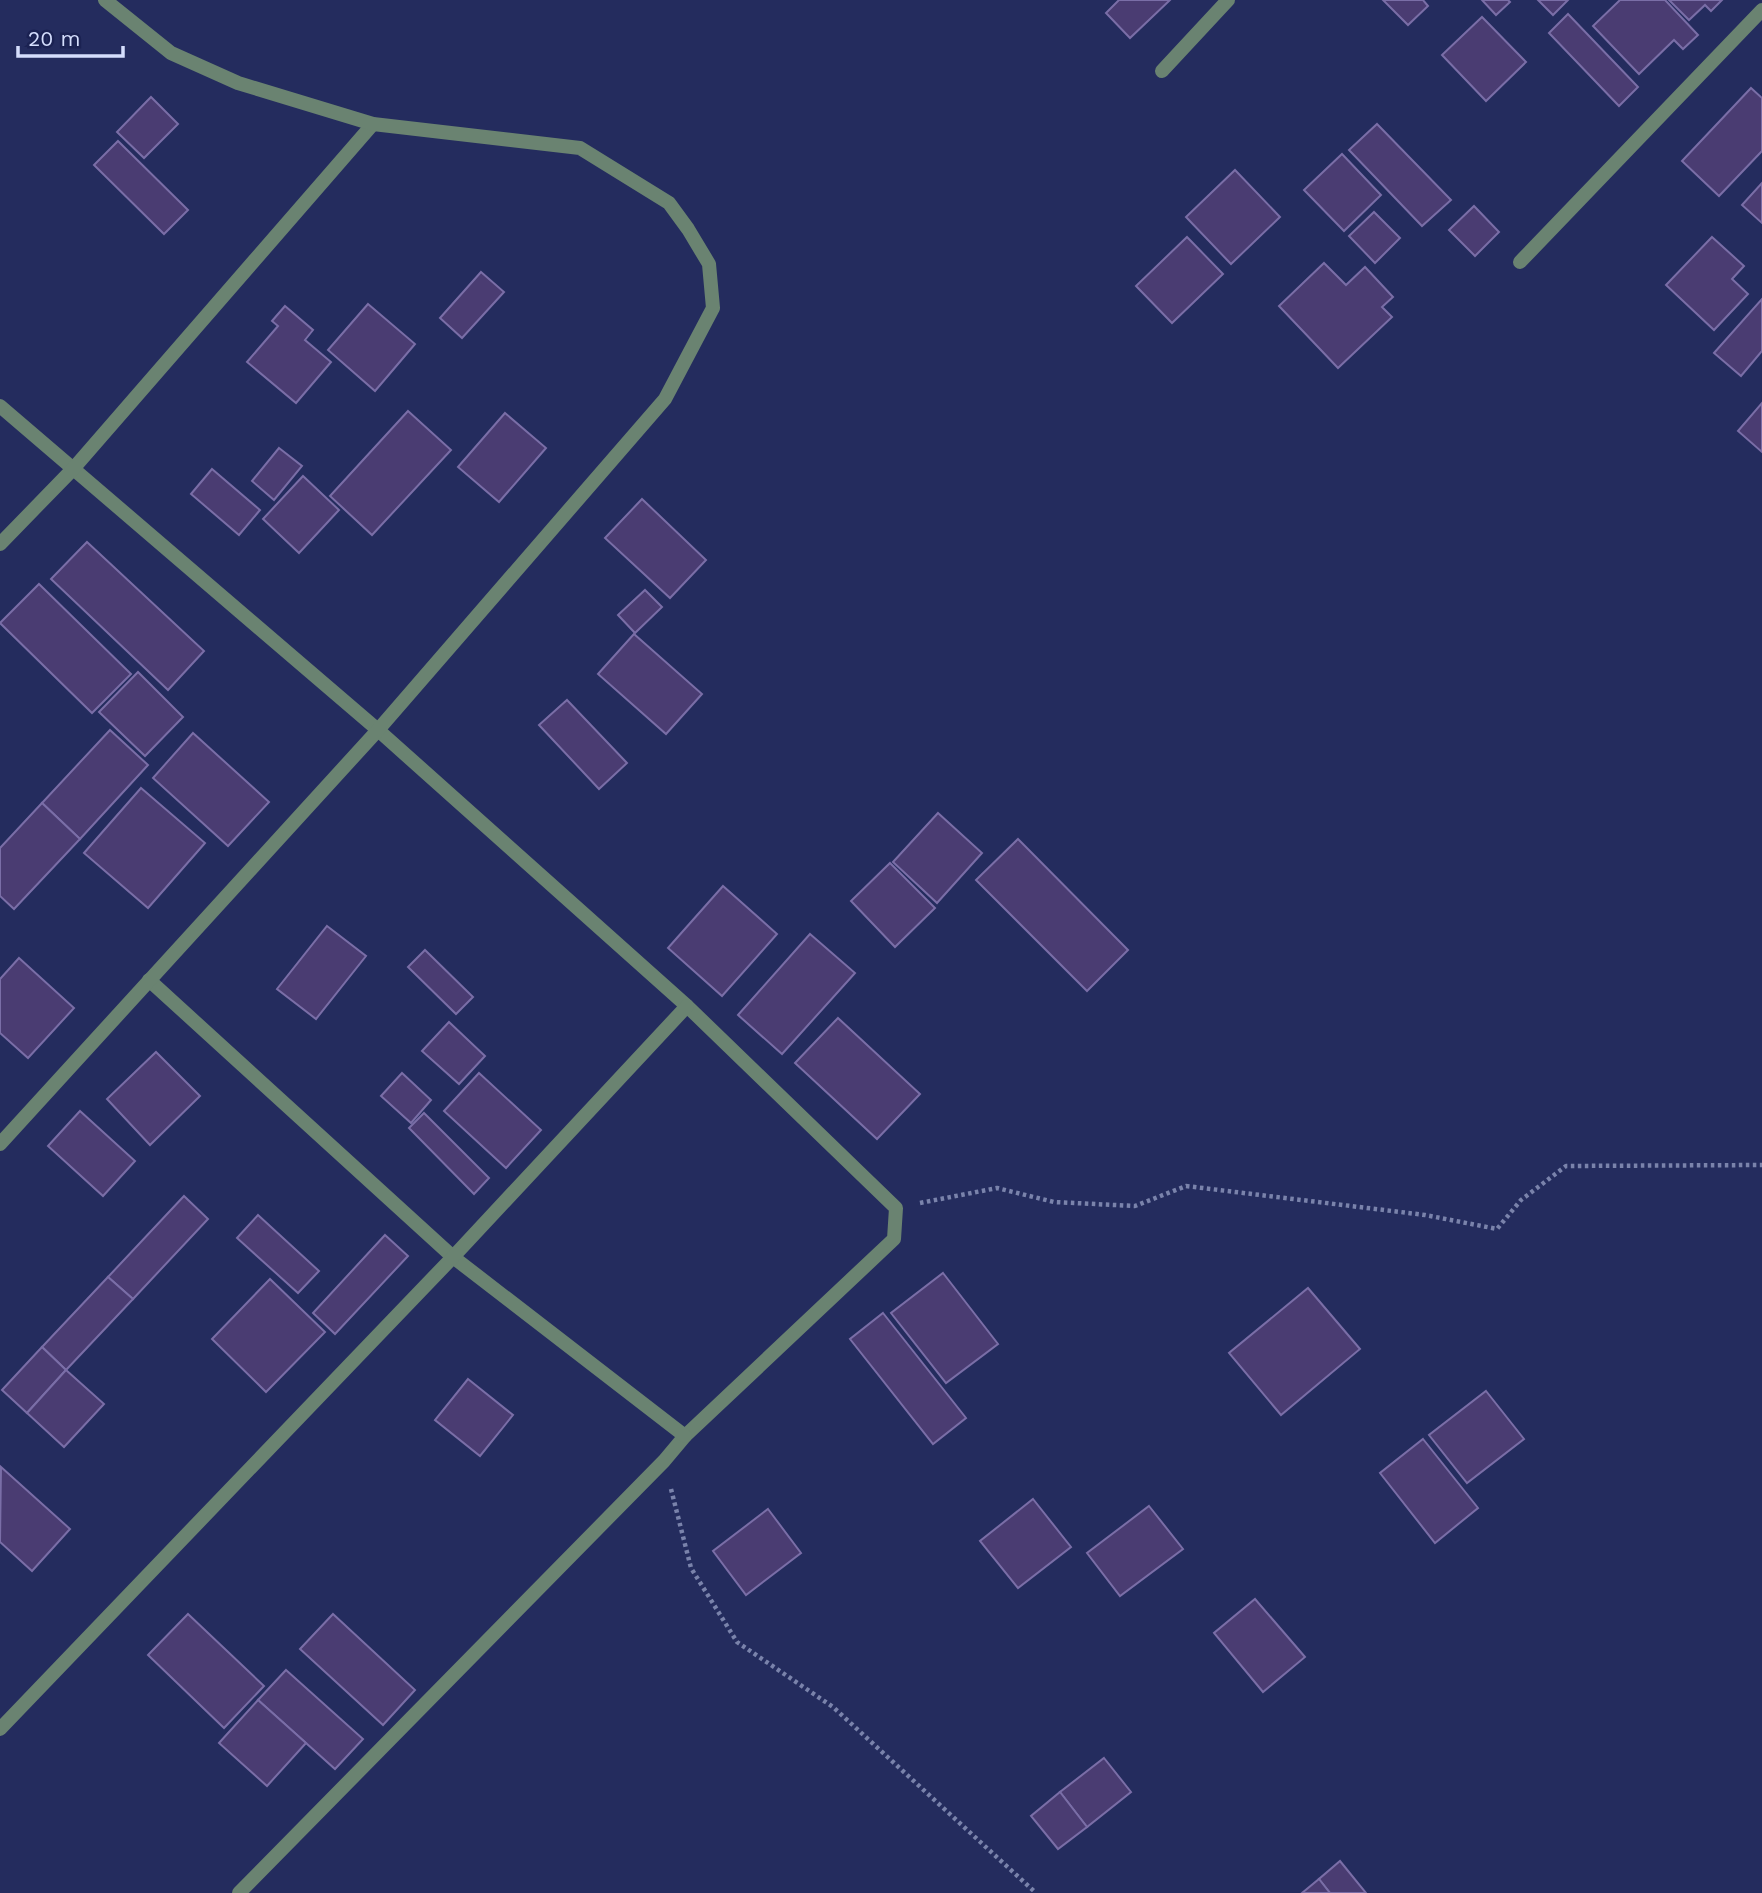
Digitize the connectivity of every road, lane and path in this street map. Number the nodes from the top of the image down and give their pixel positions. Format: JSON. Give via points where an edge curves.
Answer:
{"nodes":[{"id":1,"x":105,"y":0,"type":"edge"},
{"id":2,"x":1228,"y":0,"type":"edge"},
{"id":3,"x":1762,"y":10,"type":"edge"},
{"id":4,"x":1162,"y":71,"type":"dead end"},
{"id":5,"x":373,"y":124,"type":"junction"},
{"id":6,"x":1520,"y":262,"type":"dead end"},
{"id":7,"x":0,"y":406,"type":"edge"},
{"id":8,"x":73,"y":469,"type":"junction"},
{"id":9,"x":0,"y":544,"type":"edge"},
{"id":10,"x":378,"y":730,"type":"junction"},
{"id":11,"x":149,"y":979,"type":"junction"},
{"id":12,"x":687,"y":1006,"type":"junction"},
{"id":13,"x":0,"y":1144,"type":"edge"},
{"id":14,"x":1762,"y":1164,"type":"edge"},
{"id":15,"x":896,"y":1208,"type":"junction"},
{"id":16,"x":453,"y":1257,"type":"junction"},
{"id":17,"x":685,"y":1436,"type":"junction"},
{"id":18,"x":664,"y":1461,"type":"junction"},
{"id":19,"x":0,"y":1729,"type":"edge"},
{"id":20,"x":239,"y":1893,"type":"edge"},
{"id":21,"x":1036,"y":1893,"type":"edge"}],
"edges":[{"from":1,"to":5,"type":"street","via":[[171,53],[238,83]]},
{"from":2,"to":4,"type":"street"},
{"from":3,"to":6,"type":"street"},
{"from":5,"to":8,"type":"street"},
{"from":5,"to":10,"type":"street","via":[[580,148],[669,204],[709,264],[713,308],[665,399]]},
{"from":7,"to":8,"type":"street"},
{"from":8,"to":9,"type":"street"},
{"from":8,"to":10,"type":"street"},
{"from":10,"to":11,"type":"street"},
{"from":10,"to":12,"type":"street"},
{"from":11,"to":13,"type":"street"},
{"from":11,"to":16,"type":"street"},
{"from":12,"to":15,"type":"street"},
{"from":12,"to":16,"type":"street"},
{"from":14,"to":15,"type":"path","via":[[1566,1166],[1521,1200],[1497,1229],[1425,1215],[1186,1186],[1135,1206],[1054,1202],[997,1188]]},
{"from":15,"to":17,"type":"street","via":[[894,1239]]},
{"from":16,"to":17,"type":"street"},
{"from":16,"to":19,"type":"street"},
{"from":17,"to":18,"type":"street"},
{"from":18,"to":20,"type":"street"},
{"from":18,"to":21,"type":"path","via":[[691,1568],[737,1642],[833,1707]]}]}
